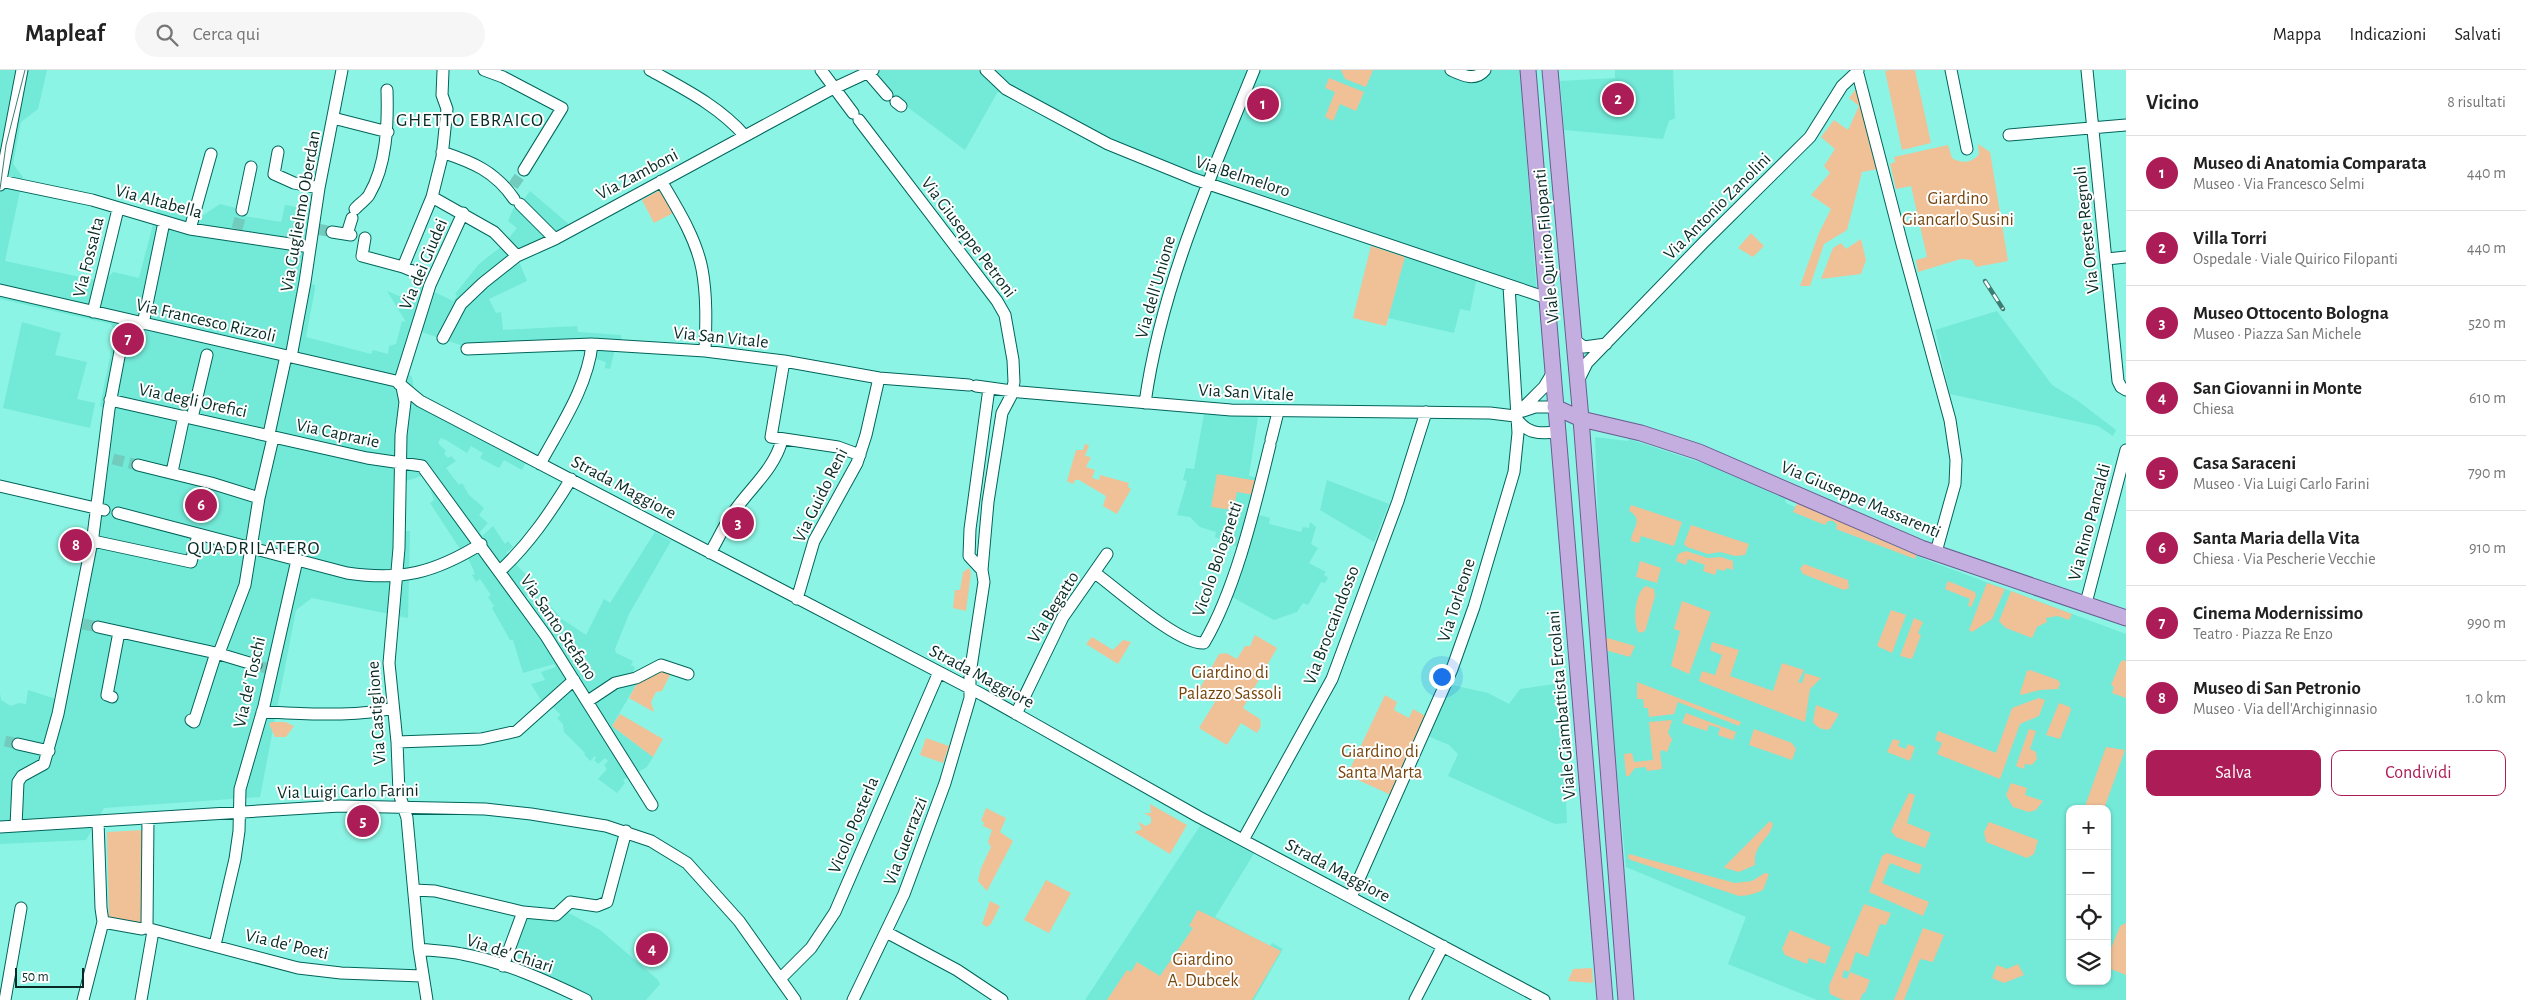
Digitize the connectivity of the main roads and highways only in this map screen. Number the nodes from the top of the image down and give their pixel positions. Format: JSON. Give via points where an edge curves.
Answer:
{"nodes":[{"id":1,"x":1528,"y":70,"type":"edge"},
{"id":2,"x":1550,"y":70,"type":"edge"},
{"id":3,"x":1556,"y":407,"type":"junction"},
{"id":4,"x":1580,"y":418,"type":"junction"},
{"id":5,"x":1558,"y":432,"type":"junction"},
{"id":6,"x":2126,"y":618,"type":"edge"},
{"id":7,"x":1605,"y":1000,"type":"edge"},
{"id":8,"x":1626,"y":1000,"type":"edge"}],
"edges":[{"from":1,"to":3,"type":"main road","name":"Viale Quirico Filopanti"},
{"from":2,"to":4,"type":"main road","name":"Viale Quirico Filopanti"},
{"from":3,"to":4,"type":"main road","name":"Via Giuseppe Massarenti"},
{"from":3,"to":5,"type":"main road","name":"Viale Giambattista Ercolani"},
{"from":4,"to":5,"type":"main road"},
{"from":4,"to":6,"type":"main road","name":"Via Giuseppe Massarenti","via":[[1699,452],[1917,546]]},
{"from":4,"to":8,"type":"main road"},
{"from":5,"to":7,"type":"main road","name":"Viale Giambattista Ercolani"}]}
